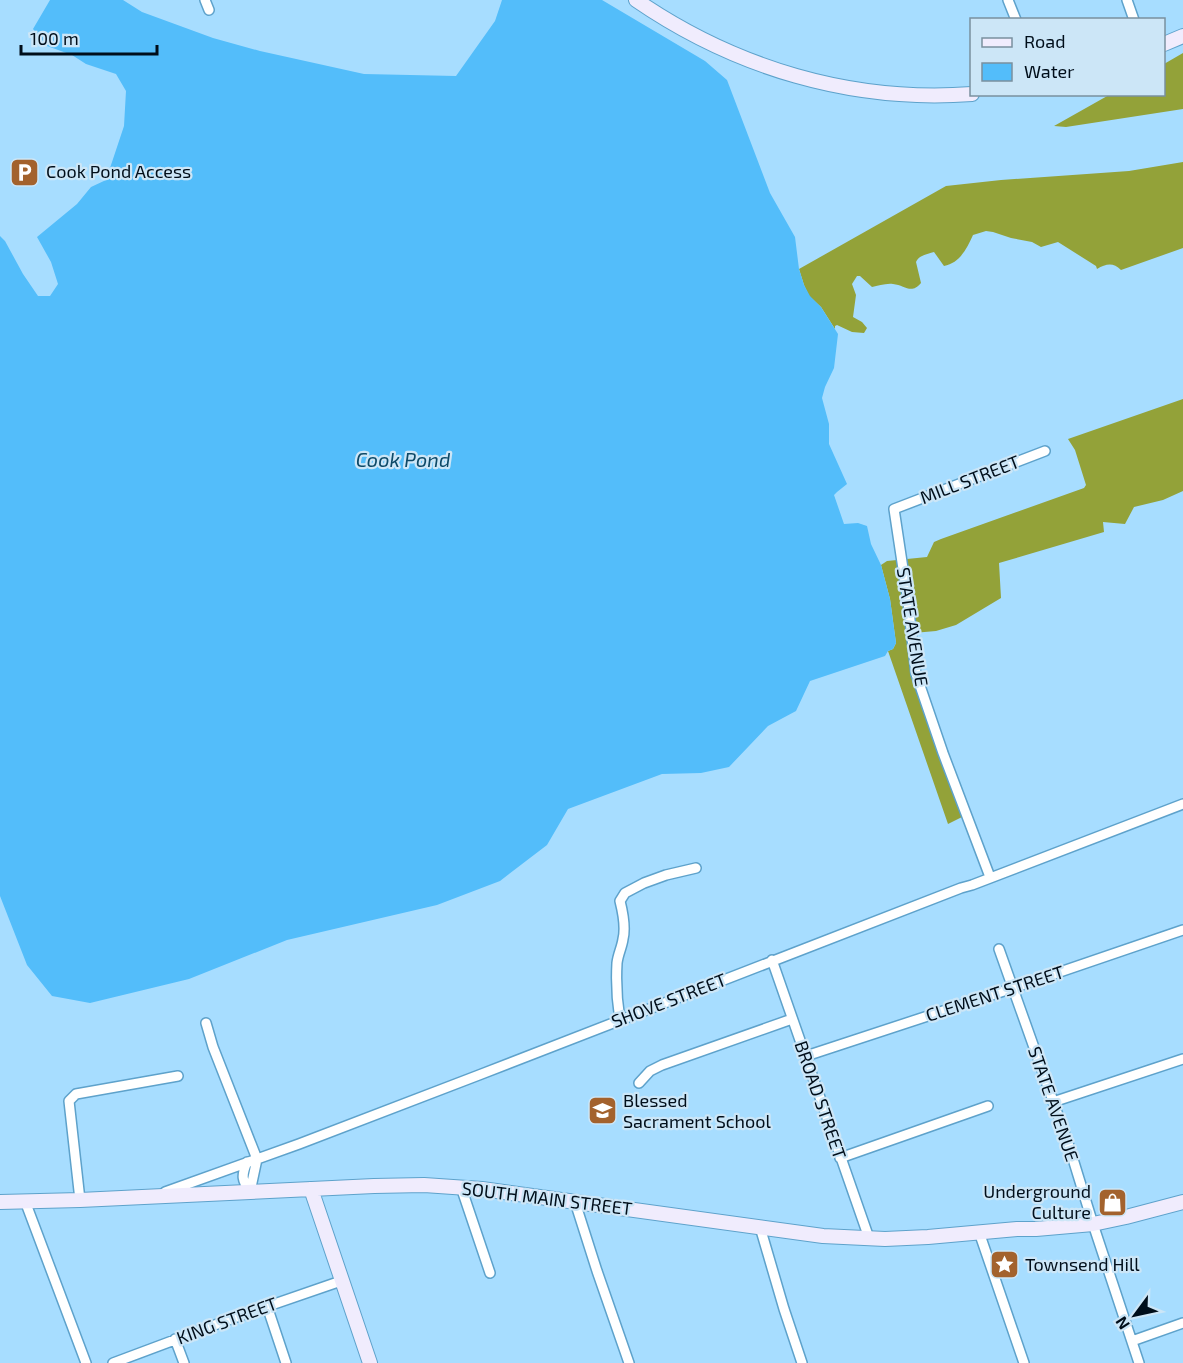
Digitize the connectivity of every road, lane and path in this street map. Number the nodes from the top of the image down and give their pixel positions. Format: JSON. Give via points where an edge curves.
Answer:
{"nodes":[{"id":1,"x":205,"y":0,"type":"edge"},
{"id":2,"x":636,"y":0,"type":"edge"},
{"id":3,"x":1008,"y":0,"type":"edge"},
{"id":4,"x":1127,"y":0,"type":"edge"},
{"id":5,"x":209,"y":10,"type":"dead end"},
{"id":6,"x":1015,"y":18,"type":"edge"},
{"id":7,"x":1133,"y":18,"type":"edge"},
{"id":8,"x":1183,"y":36,"type":"edge"},
{"id":9,"x":1165,"y":44,"type":"edge"},
{"id":10,"x":970,"y":94,"type":"edge"},
{"id":11,"x":1045,"y":451,"type":"dead end"},
{"id":12,"x":894,"y":509,"type":"joint"},
{"id":13,"x":1183,"y":804,"type":"edge"},
{"id":14,"x":696,"y":868,"type":"dead end"},
{"id":15,"x":990,"y":877,"type":"junction"},
{"id":16,"x":1183,"y":930,"type":"edge"},
{"id":17,"x":999,"y":949,"type":"dead end"},
{"id":18,"x":772,"y":960,"type":"junction"},
{"id":19,"x":1013,"y":988,"type":"junction"},
{"id":20,"x":792,"y":1019,"type":"junction"},
{"id":21,"x":620,"y":1020,"type":"junction"},
{"id":22,"x":206,"y":1023,"type":"dead end"},
{"id":23,"x":806,"y":1056,"type":"junction"},
{"id":24,"x":1183,"y":1059,"type":"edge"},
{"id":25,"x":178,"y":1077,"type":"dead end"},
{"id":26,"x":639,"y":1083,"type":"dead end"},
{"id":27,"x":1053,"y":1102,"type":"junction"},
{"id":28,"x":988,"y":1106,"type":"dead end"},
{"id":29,"x":840,"y":1158,"type":"junction"},
{"id":30,"x":252,"y":1160,"type":"junction"},
{"id":31,"x":461,"y":1187,"type":"junction"},
{"id":32,"x":311,"y":1189,"type":"junction"},
{"id":33,"x":250,"y":1192,"type":"junction"},
{"id":34,"x":155,"y":1196,"type":"junction"},
{"id":35,"x":80,"y":1200,"type":"junction"},
{"id":36,"x":25,"y":1201,"type":"junction"},
{"id":37,"x":0,"y":1202,"type":"edge"},
{"id":38,"x":575,"y":1202,"type":"junction"},
{"id":39,"x":1183,"y":1202,"type":"edge"},
{"id":40,"x":1092,"y":1224,"type":"junction"},
{"id":41,"x":760,"y":1227,"type":"junction"},
{"id":42,"x":979,"y":1232,"type":"junction"},
{"id":43,"x":869,"y":1239,"type":"junction"},
{"id":44,"x":490,"y":1273,"type":"dead end"},
{"id":45,"x":341,"y":1281,"type":"junction"},
{"id":46,"x":267,"y":1306,"type":"junction"},
{"id":47,"x":1183,"y":1323,"type":"edge"},
{"id":48,"x":175,"y":1339,"type":"junction"},
{"id":49,"x":1132,"y":1341,"type":"junction"},
{"id":50,"x":86,"y":1363,"type":"edge"},
{"id":51,"x":113,"y":1363,"type":"edge"},
{"id":52,"x":184,"y":1363,"type":"edge"},
{"id":53,"x":286,"y":1363,"type":"edge"},
{"id":54,"x":370,"y":1363,"type":"edge"},
{"id":55,"x":630,"y":1363,"type":"edge"},
{"id":56,"x":802,"y":1363,"type":"edge"},
{"id":57,"x":1024,"y":1363,"type":"edge"},
{"id":58,"x":1139,"y":1363,"type":"edge"}],
"edges":[{"from":1,"to":5,"type":"street"},
{"from":2,"to":10,"type":"main road","via":[[724,50],[811,81],[891,94]]},
{"from":3,"to":6,"type":"street"},
{"from":4,"to":7,"type":"street"},
{"from":8,"to":9,"type":"main road"},
{"from":11,"to":12,"type":"street","name":"MILL STREET"},
{"from":12,"to":15,"type":"street","name":"STATE AVENUE","via":[[916,674]]},
{"from":13,"to":15,"type":"street","name":"SHOVE STREET"},
{"from":14,"to":21,"type":"street","via":[[644,883],[625,893],[620,901],[624,926],[617,967]]},
{"from":15,"to":18,"type":"street","name":"SHOVE STREET"},
{"from":16,"to":19,"type":"street","name":"CLEMENT STREET"},
{"from":17,"to":19,"type":"street","name":"STATE AVENUE"},
{"from":18,"to":20,"type":"street","name":"BROAD STREET"},
{"from":18,"to":21,"type":"street","name":"SHOVE STREET"},
{"from":19,"to":23,"type":"street","name":"CLEMENT STREET"},
{"from":19,"to":27,"type":"street","name":"STATE AVENUE"},
{"from":20,"to":23,"type":"street","name":"BROAD STREET"},
{"from":20,"to":26,"type":"street","via":[[662,1065]]},
{"from":21,"to":30,"type":"street","name":"SHOVE STREET"},
{"from":22,"to":30,"type":"street"},
{"from":23,"to":29,"type":"street","name":"BROAD STREET"},
{"from":24,"to":27,"type":"street"},
{"from":25,"to":35,"type":"street","via":[[76,1094],[69,1101]]},
{"from":27,"to":40,"type":"street","name":"STATE AVENUE"},
{"from":28,"to":29,"type":"street"},
{"from":29,"to":43,"type":"street","name":"BROAD STREET"},
{"from":30,"to":33,"type":"street"},
{"from":30,"to":34,"type":"street","name":"SHOVE STREET"},
{"from":31,"to":32,"type":"main road","name":"SOUTH MAIN STREET"},
{"from":31,"to":38,"type":"main road","name":"SOUTH MAIN STREET"},
{"from":31,"to":44,"type":"street"},
{"from":32,"to":33,"type":"main road","name":"SOUTH MAIN STREET"},
{"from":32,"to":45,"type":"main road"},
{"from":33,"to":34,"type":"main road","name":"SOUTH MAIN STREET"},
{"from":34,"to":35,"type":"main road","name":"SOUTH MAIN STREET"},
{"from":35,"to":36,"type":"main road","name":"SOUTH MAIN STREET"},
{"from":36,"to":37,"type":"main road","name":"SOUTH MAIN STREET"},
{"from":36,"to":50,"type":"street"},
{"from":38,"to":41,"type":"main road","name":"SOUTH MAIN STREET"},
{"from":38,"to":55,"type":"street"},
{"from":39,"to":40,"type":"main road","name":"SOUTH MAIN STREET"},
{"from":40,"to":42,"type":"main road","name":"SOUTH MAIN STREET"},
{"from":40,"to":49,"type":"street","name":"STATE AVENUE"},
{"from":41,"to":43,"type":"main road","name":"SOUTH MAIN STREET"},
{"from":41,"to":56,"type":"street"},
{"from":42,"to":43,"type":"main road","name":"SOUTH MAIN STREET"},
{"from":42,"to":57,"type":"street"},
{"from":45,"to":46,"type":"street","name":"KING STREET"},
{"from":45,"to":54,"type":"main road"},
{"from":46,"to":48,"type":"street","name":"KING STREET"},
{"from":46,"to":53,"type":"street"},
{"from":47,"to":49,"type":"street"},
{"from":48,"to":51,"type":"street","name":"KING STREET"},
{"from":48,"to":52,"type":"street"},
{"from":49,"to":58,"type":"street","name":"STATE AVENUE"}]}
